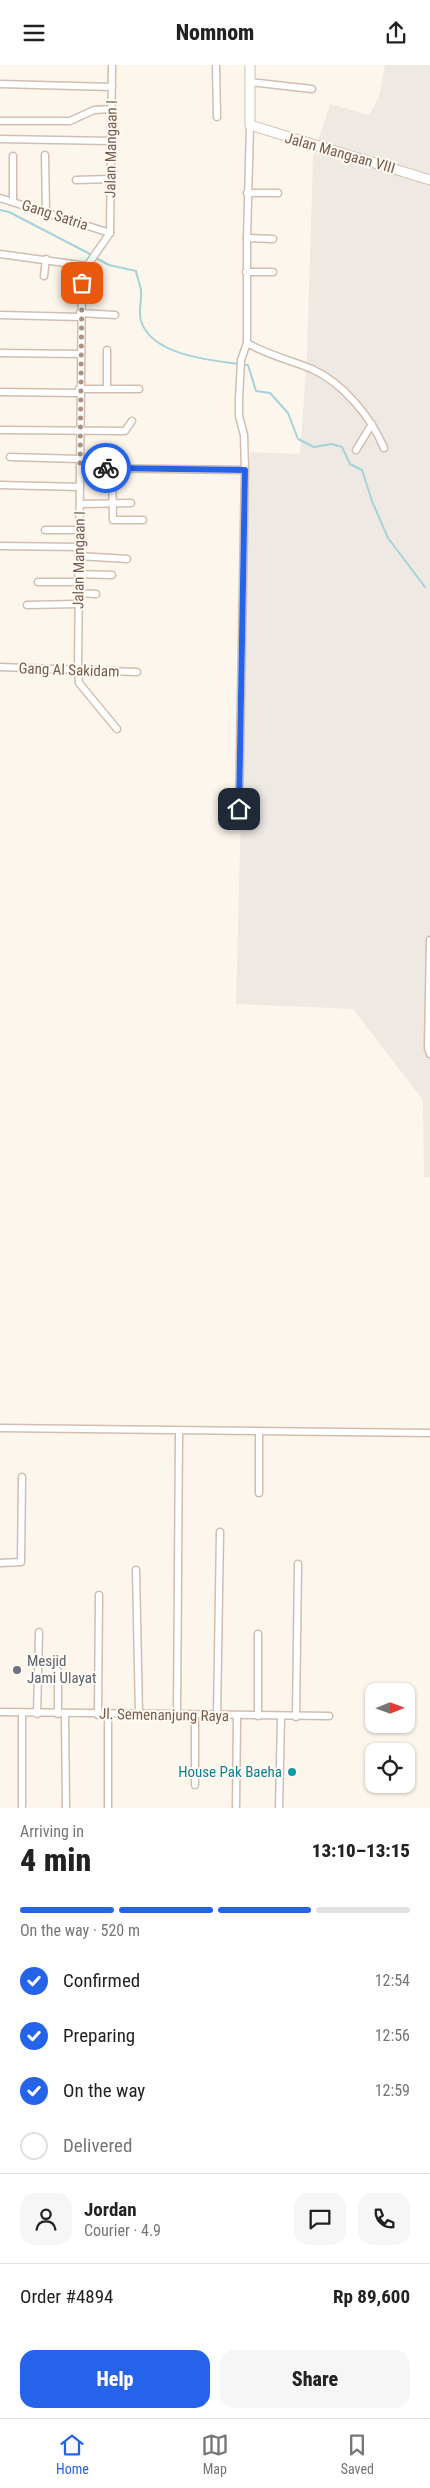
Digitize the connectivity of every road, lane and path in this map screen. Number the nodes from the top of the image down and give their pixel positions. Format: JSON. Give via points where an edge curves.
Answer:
{"nodes":[{"id":1,"x":112,"y":65,"type":"edge"},
{"id":2,"x":216,"y":65,"type":"edge"},
{"id":3,"x":250,"y":65,"type":"edge"},
{"id":4,"x":250,"y":83,"type":"junction"},
{"id":5,"x":0,"y":84,"type":"edge"},
{"id":6,"x":112,"y":87,"type":"junction"},
{"id":7,"x":312,"y":89,"type":"dead end"},
{"id":8,"x":111,"y":109,"type":"junction"},
{"id":9,"x":216,"y":117,"type":"dead end"},
{"id":10,"x":0,"y":121,"type":"edge"},
{"id":11,"x":250,"y":125,"type":"junction"},
{"id":12,"x":0,"y":139,"type":"edge"},
{"id":13,"x":111,"y":141,"type":"junction"},
{"id":14,"x":44,"y":155,"type":"dead end"},
{"id":15,"x":13,"y":156,"type":"dead end"},
{"id":16,"x":110,"y":179,"type":"junction"},
{"id":17,"x":430,"y":179,"type":"edge"},
{"id":18,"x":76,"y":180,"type":"dead end"},
{"id":19,"x":248,"y":193,"type":"junction"},
{"id":20,"x":278,"y":193,"type":"dead end"},
{"id":21,"x":0,"y":198,"type":"edge"},
{"id":22,"x":13,"y":202,"type":"junction"},
{"id":23,"x":46,"y":214,"type":"junction"},
{"id":24,"x":110,"y":233,"type":"junction"},
{"id":25,"x":246,"y":238,"type":"junction"},
{"id":26,"x":274,"y":239,"type":"dead end"},
{"id":27,"x":0,"y":254,"type":"edge"},
{"id":28,"x":46,"y":259,"type":"junction"},
{"id":29,"x":91,"y":261,"type":"junction"},
{"id":30,"x":246,"y":272,"type":"junction"},
{"id":31,"x":274,"y":272,"type":"dead end"},
{"id":32,"x":44,"y":276,"type":"dead end"},
{"id":33,"x":0,"y":315,"type":"edge"},
{"id":34,"x":80,"y":315,"type":"junction"},
{"id":35,"x":115,"y":315,"type":"dead end"},
{"id":36,"x":247,"y":343,"type":"junction"},
{"id":37,"x":107,"y":350,"type":"dead end"},
{"id":38,"x":0,"y":353,"type":"edge"},
{"id":39,"x":81,"y":354,"type":"junction"},
{"id":40,"x":107,"y":388,"type":"junction"},
{"id":41,"x":139,"y":389,"type":"dead end"},
{"id":42,"x":80,"y":391,"type":"junction"},
{"id":43,"x":0,"y":392,"type":"edge"},
{"id":44,"x":132,"y":421,"type":"dead end"},
{"id":45,"x":372,"y":424,"type":"junction"},
{"id":46,"x":0,"y":431,"type":"edge"},
{"id":47,"x":80,"y":431,"type":"junction"},
{"id":48,"x":384,"y":448,"type":"dead end"},
{"id":49,"x":356,"y":450,"type":"dead end"},
{"id":50,"x":10,"y":457,"type":"dead end"},
{"id":51,"x":80,"y":459,"type":"junction"},
{"id":52,"x":80,"y":468,"type":"junction"},
{"id":53,"x":112,"y":468,"type":"junction"},
{"id":54,"x":245,"y":470,"type":"junction"},
{"id":55,"x":0,"y":485,"type":"edge"},
{"id":56,"x":80,"y":487,"type":"junction"},
{"id":57,"x":114,"y":503,"type":"junction"},
{"id":58,"x":131,"y":503,"type":"dead end"},
{"id":59,"x":80,"y":504,"type":"junction"},
{"id":60,"x":144,"y":520,"type":"dead end"},
{"id":61,"x":45,"y":530,"type":"dead end"},
{"id":62,"x":79,"y":530,"type":"junction"},
{"id":63,"x":0,"y":546,"type":"edge"},
{"id":64,"x":79,"y":547,"type":"junction"},
{"id":65,"x":79,"y":556,"type":"junction"},
{"id":66,"x":127,"y":559,"type":"dead end"},
{"id":67,"x":78,"y":574,"type":"junction"},
{"id":68,"x":112,"y":575,"type":"dead end"},
{"id":69,"x":38,"y":582,"type":"dead end"},
{"id":70,"x":78,"y":582,"type":"junction"},
{"id":71,"x":78,"y":593,"type":"junction"},
{"id":72,"x":96,"y":594,"type":"dead end"},
{"id":73,"x":78,"y":604,"type":"junction"},
{"id":74,"x":27,"y":605,"type":"dead end"},
{"id":75,"x":0,"y":667,"type":"edge"},
{"id":76,"x":78,"y":669,"type":"junction"},
{"id":77,"x":137,"y":672,"type":"dead end"},
{"id":78,"x":117,"y":729,"type":"dead end"},
{"id":79,"x":239,"y":809,"type":"dead end"},
{"id":80,"x":430,"y":940,"type":"edge"},
{"id":81,"x":430,"y":1054,"type":"edge"},
{"id":82,"x":0,"y":1428,"type":"edge"},
{"id":83,"x":179,"y":1431,"type":"junction"},
{"id":84,"x":259,"y":1431,"type":"junction"},
{"id":85,"x":430,"y":1433,"type":"edge"},
{"id":86,"x":22,"y":1477,"type":"dead end"},
{"id":87,"x":259,"y":1493,"type":"dead end"},
{"id":88,"x":220,"y":1532,"type":"dead end"},
{"id":89,"x":0,"y":1563,"type":"edge"},
{"id":90,"x":298,"y":1564,"type":"dead end"},
{"id":91,"x":136,"y":1571,"type":"dead end"},
{"id":92,"x":99,"y":1595,"type":"dead end"},
{"id":93,"x":39,"y":1632,"type":"dead end"},
{"id":94,"x":258,"y":1634,"type":"dead end"},
{"id":95,"x":58,"y":1671,"type":"dead end"},
{"id":96,"x":0,"y":1712,"type":"edge"},
{"id":97,"x":22,"y":1713,"type":"junction"},
{"id":98,"x":37,"y":1714,"type":"junction"},
{"id":99,"x":62,"y":1714,"type":"junction"},
{"id":100,"x":98,"y":1715,"type":"junction"},
{"id":101,"x":108,"y":1715,"type":"junction"},
{"id":102,"x":139,"y":1715,"type":"junction"},
{"id":103,"x":177,"y":1715,"type":"junction"},
{"id":104,"x":195,"y":1716,"type":"junction"},
{"id":105,"x":217,"y":1716,"type":"junction"},
{"id":106,"x":237,"y":1716,"type":"junction"},
{"id":107,"x":258,"y":1716,"type":"junction"},
{"id":108,"x":329,"y":1716,"type":"dead end"},
{"id":109,"x":281,"y":1717,"type":"junction"},
{"id":110,"x":296,"y":1717,"type":"junction"},
{"id":111,"x":195,"y":1785,"type":"dead end"},
{"id":112,"x":22,"y":1806,"type":"dead end"},
{"id":113,"x":236,"y":1807,"type":"dead end"},
{"id":114,"x":66,"y":1808,"type":"edge"},
{"id":115,"x":108,"y":1808,"type":"edge"},
{"id":116,"x":279,"y":1808,"type":"edge"}],
"edges":[{"from":1,"to":6,"type":"street","name":"Jalan Mangaan I"},
{"from":2,"to":9,"type":"street"},
{"from":3,"to":4,"type":"street"},
{"from":4,"to":7,"type":"street"},
{"from":4,"to":11,"type":"street"},
{"from":5,"to":6,"type":"street"},
{"from":6,"to":8,"type":"street","name":"Jalan Mangaan I"},
{"from":8,"to":10,"type":"street","via":[[94,110],[70,121]]},
{"from":8,"to":13,"type":"street","name":"Jalan Mangaan I"},
{"from":11,"to":17,"type":"street","name":"Jalan Mangaan VIII"},
{"from":11,"to":19,"type":"street"},
{"from":12,"to":13,"type":"street"},
{"from":13,"to":16,"type":"street","name":"Jalan Mangaan I"},
{"from":14,"to":23,"type":"street"},
{"from":15,"to":22,"type":"street"},
{"from":16,"to":18,"type":"street"},
{"from":16,"to":24,"type":"street","name":"Jalan Mangaan I"},
{"from":19,"to":20,"type":"street"},
{"from":19,"to":25,"type":"street"},
{"from":21,"to":22,"type":"street","name":"Gang Satria"},
{"from":22,"to":23,"type":"street","name":"Gang Satria"},
{"from":23,"to":24,"type":"street","name":"Gang Satria"},
{"from":24,"to":29,"type":"street","name":"Jalan Mangaan I"},
{"from":25,"to":26,"type":"street"},
{"from":25,"to":30,"type":"street"},
{"from":27,"to":28,"type":"street"},
{"from":28,"to":29,"type":"street"},
{"from":28,"to":32,"type":"street"},
{"from":29,"to":34,"type":"street","name":"Jalan Mangaan I","via":[[82,283]]},
{"from":30,"to":31,"type":"street"},
{"from":30,"to":36,"type":"street"},
{"from":33,"to":34,"type":"street"},
{"from":34,"to":35,"type":"street"},
{"from":34,"to":39,"type":"street","name":"Jalan Mangaan I"},
{"from":36,"to":45,"type":"street","via":[[264,353],[312,369],[326,378]]},
{"from":36,"to":54,"type":"street","via":[[241,363],[240,416]]},
{"from":37,"to":40,"type":"street"},
{"from":38,"to":39,"type":"street"},
{"from":39,"to":42,"type":"street","name":"Jalan Mangaan I"},
{"from":40,"to":41,"type":"street"},
{"from":40,"to":42,"type":"street"},
{"from":42,"to":43,"type":"street"},
{"from":42,"to":47,"type":"street","name":"Jalan Mangaan I"},
{"from":44,"to":47,"type":"street","via":[[126,431]]},
{"from":45,"to":48,"type":"street"},
{"from":45,"to":49,"type":"street"},
{"from":46,"to":47,"type":"street"},
{"from":47,"to":51,"type":"street","name":"Jalan Mangaan I"},
{"from":50,"to":51,"type":"street"},
{"from":51,"to":52,"type":"street","name":"Jalan Mangaan I"},
{"from":52,"to":53,"type":"street"},
{"from":52,"to":56,"type":"street","name":"Jalan Mangaan I"},
{"from":53,"to":54,"type":"street"},
{"from":53,"to":57,"type":"street"},
{"from":54,"to":79,"type":"street"},
{"from":55,"to":56,"type":"street"},
{"from":56,"to":59,"type":"street","name":"Jalan Mangaan I"},
{"from":57,"to":58,"type":"street"},
{"from":57,"to":59,"type":"street"},
{"from":57,"to":60,"type":"street","via":[[114,521]]},
{"from":59,"to":62,"type":"street","name":"Jalan Mangaan I"},
{"from":61,"to":62,"type":"street"},
{"from":62,"to":64,"type":"street","name":"Jalan Mangaan I"},
{"from":63,"to":64,"type":"street"},
{"from":64,"to":65,"type":"street","name":"Jalan Mangaan I"},
{"from":65,"to":66,"type":"street"},
{"from":65,"to":67,"type":"street","name":"Jalan Mangaan I"},
{"from":67,"to":68,"type":"street"},
{"from":67,"to":70,"type":"street","name":"Jalan Mangaan I"},
{"from":69,"to":70,"type":"street"},
{"from":70,"to":71,"type":"street","name":"Jalan Mangaan I"},
{"from":71,"to":72,"type":"street"},
{"from":71,"to":73,"type":"street","name":"Jalan Mangaan I"},
{"from":73,"to":74,"type":"street"},
{"from":73,"to":76,"type":"street","name":"Jalan Mangaan I"},
{"from":75,"to":76,"type":"street","name":"Gang Al Sakidam"},
{"from":76,"to":77,"type":"street","name":"Gang Al Sakidam"},
{"from":76,"to":78,"type":"street","name":"Jalan Mangaan I","via":[[79,683]]},
{"from":80,"to":81,"type":"street"},
{"from":82,"to":83,"type":"street"},
{"from":83,"to":84,"type":"street"},
{"from":83,"to":103,"type":"street"},
{"from":84,"to":85,"type":"street"},
{"from":84,"to":87,"type":"street"},
{"from":86,"to":89,"type":"street","via":[[21,1562]]},
{"from":88,"to":105,"type":"street"},
{"from":90,"to":110,"type":"street"},
{"from":91,"to":102,"type":"street"},
{"from":92,"to":100,"type":"street"},
{"from":93,"to":98,"type":"street"},
{"from":94,"to":107,"type":"street"},
{"from":95,"to":99,"type":"street"},
{"from":96,"to":97,"type":"street","name":"Jl. Semenanjung Raya"},
{"from":97,"to":98,"type":"street","name":"Jl. Semenanjung Raya"},
{"from":97,"to":112,"type":"street"},
{"from":98,"to":99,"type":"street","name":"Jl. Semenanjung Raya"},
{"from":99,"to":100,"type":"street","name":"Jl. Semenanjung Raya"},
{"from":99,"to":114,"type":"street"},
{"from":100,"to":101,"type":"street","name":"Jl. Semenanjung Raya"},
{"from":101,"to":102,"type":"street","name":"Jl. Semenanjung Raya"},
{"from":101,"to":115,"type":"street"},
{"from":102,"to":103,"type":"street","name":"Jl. Semenanjung Raya"},
{"from":103,"to":104,"type":"street","name":"Jl. Semenanjung Raya"},
{"from":104,"to":105,"type":"street","name":"Jl. Semenanjung Raya"},
{"from":104,"to":111,"type":"street"},
{"from":105,"to":106,"type":"street","name":"Jl. Semenanjung Raya"},
{"from":106,"to":107,"type":"street","name":"Jl. Semenanjung Raya"},
{"from":106,"to":113,"type":"street"},
{"from":107,"to":109,"type":"street","name":"Jl. Semenanjung Raya"},
{"from":108,"to":110,"type":"street","name":"Jl. Semenanjung Raya"},
{"from":109,"to":110,"type":"street","name":"Jl. Semenanjung Raya"},
{"from":109,"to":116,"type":"street"}]}
